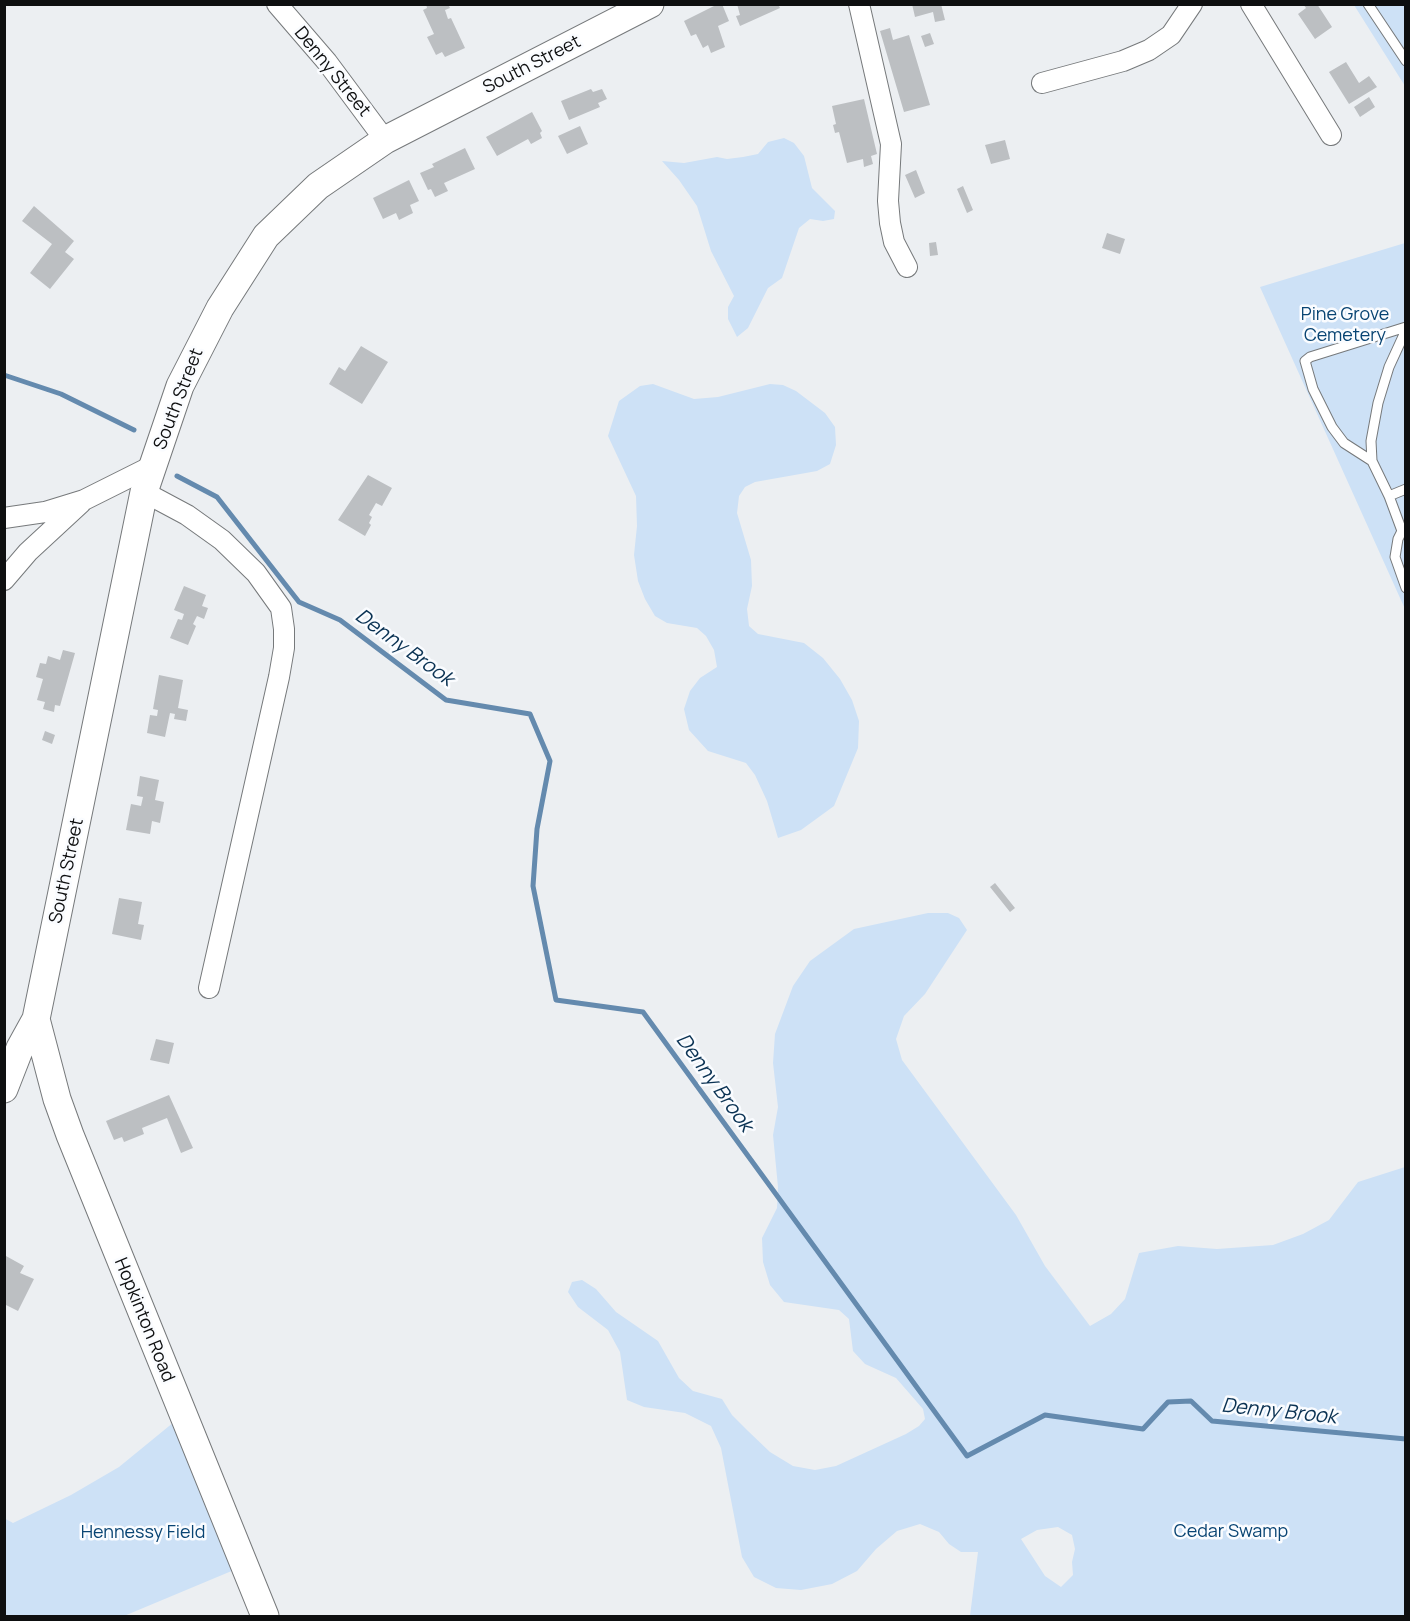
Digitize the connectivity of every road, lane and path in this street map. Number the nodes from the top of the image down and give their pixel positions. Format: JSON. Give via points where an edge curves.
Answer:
{"nodes":[{"id":1,"x":277,"y":4,"type":"edge"},
{"id":2,"x":650,"y":4,"type":"edge"},
{"id":3,"x":859,"y":4,"type":"edge"},
{"id":4,"x":1192,"y":4,"type":"edge"},
{"id":5,"x":1251,"y":4,"type":"edge"},
{"id":6,"x":1368,"y":4,"type":"edge"},
{"id":7,"x":1406,"y":62,"type":"edge"},
{"id":8,"x":1042,"y":83,"type":"dead end"},
{"id":9,"x":1330,"y":135,"type":"dead end"},
{"id":10,"x":385,"y":140,"type":"junction"},
{"id":11,"x":907,"y":267,"type":"dead end"},
{"id":12,"x":1406,"y":329,"type":"edge"},
{"id":13,"x":1372,"y":462,"type":"junction"},
{"id":14,"x":154,"y":465,"type":"junction"},
{"id":15,"x":1406,"y":489,"type":"edge"},
{"id":16,"x":144,"y":492,"type":"junction"},
{"id":17,"x":1389,"y":496,"type":"junction"},
{"id":18,"x":84,"y":500,"type":"junction"},
{"id":19,"x":4,"y":518,"type":"edge"},
{"id":20,"x":1404,"y":533,"type":"edge"},
{"id":21,"x":4,"y":580,"type":"edge"},
{"id":22,"x":1406,"y":588,"type":"edge"},
{"id":23,"x":209,"y":988,"type":"dead end"},
{"id":24,"x":36,"y":1019,"type":"junction"},
{"id":25,"x":4,"y":1089,"type":"edge"},
{"id":26,"x":266,"y":1617,"type":"edge"}],
"edges":[{"from":1,"to":10,"type":"street","name":"Denny Street","via":[[327,62]]},
{"from":2,"to":10,"type":"main road","name":"South Street"},
{"from":3,"to":11,"type":"street","via":[[891,144],[890,223],[894,242]]},
{"from":4,"to":8,"type":"street","via":[[1170,35],[1149,50]]},
{"from":5,"to":9,"type":"street"},
{"from":6,"to":7,"type":"lane"},
{"from":10,"to":14,"type":"main road","name":"South Street","via":[[318,186],[266,236],[199,346],[180,386]]},
{"from":12,"to":13,"type":"lane","via":[[1378,403],[1371,441]]},
{"from":12,"to":13,"type":"lane","via":[[1305,361],[1332,427],[1344,443]]},
{"from":13,"to":17,"type":"lane"},
{"from":14,"to":16,"type":"main road","name":"South Street"},
{"from":14,"to":18,"type":"street"},
{"from":15,"to":17,"type":"lane"},
{"from":16,"to":23,"type":"street","via":[[187,515],[256,573],[281,608],[284,629],[280,667]]},
{"from":16,"to":24,"type":"main road","name":"South Street"},
{"from":17,"to":20,"type":"lane"},
{"from":18,"to":19,"type":"street","via":[[45,512]]},
{"from":18,"to":21,"type":"street"},
{"from":20,"to":22,"type":"lane","via":[[1398,539],[1395,557]]},
{"from":24,"to":25,"type":"main road"},
{"from":24,"to":26,"type":"main road","name":"Hopkinton Road","via":[[73,1144]]}]}
